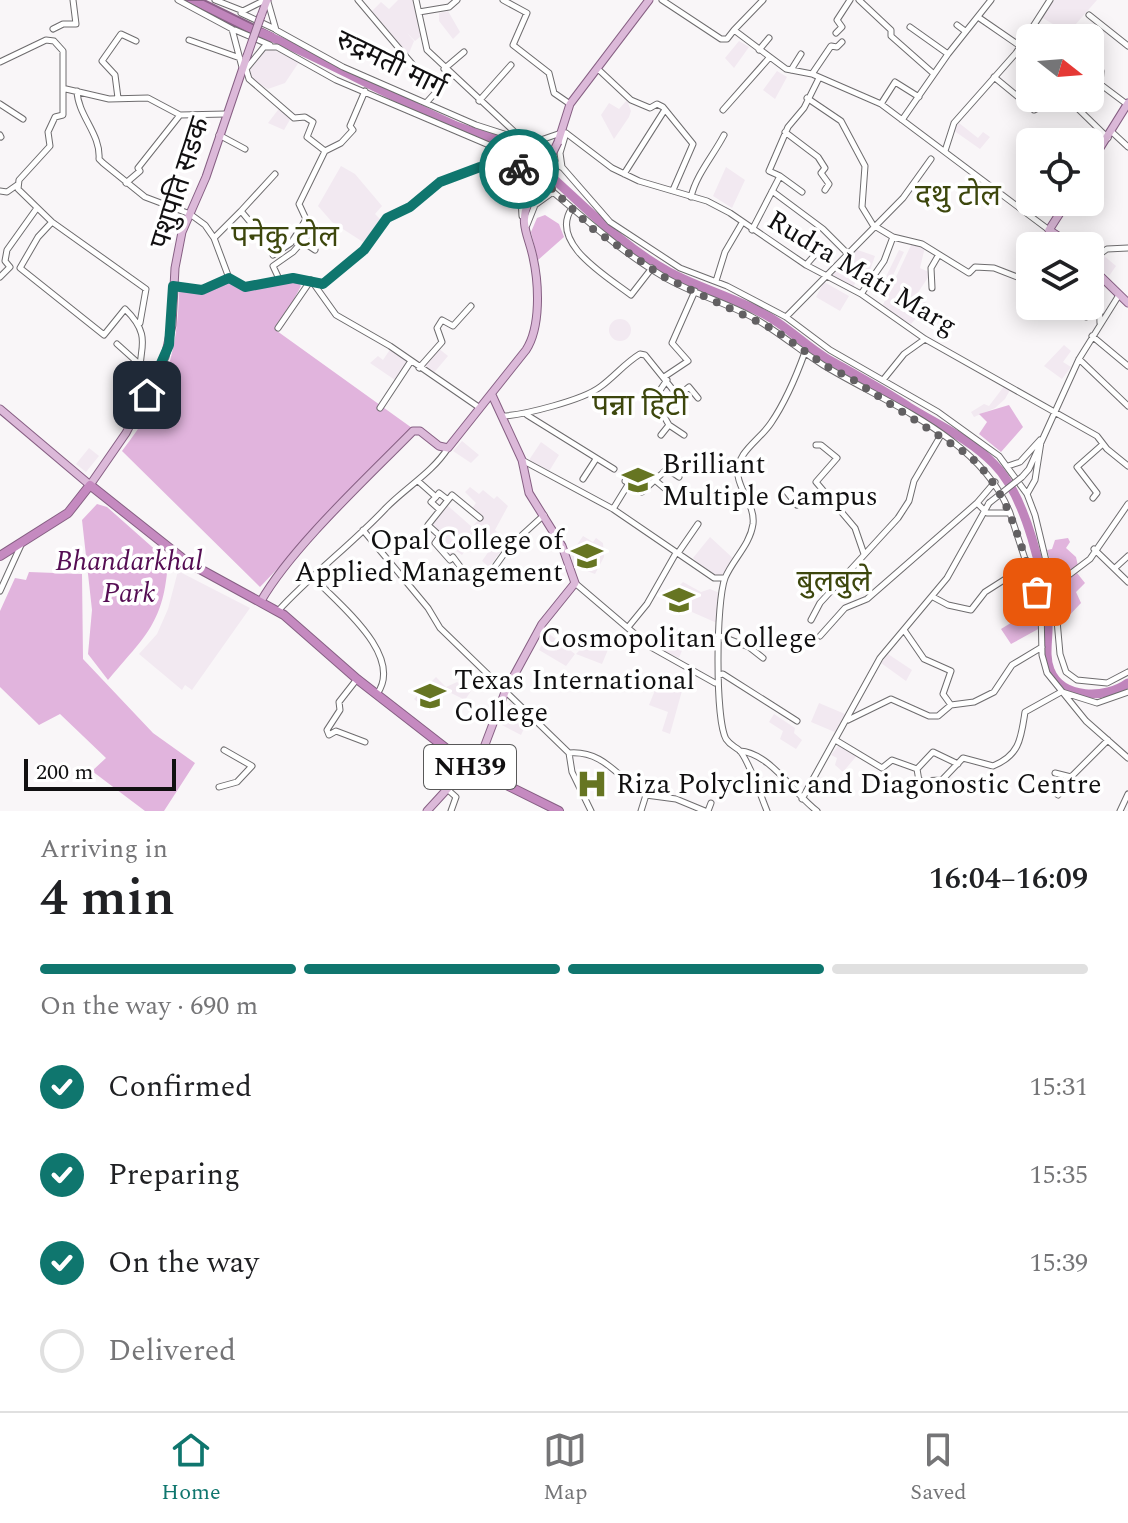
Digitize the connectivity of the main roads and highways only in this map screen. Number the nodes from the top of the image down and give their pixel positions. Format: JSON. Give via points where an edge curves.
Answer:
{"nodes":[{"id":1,"x":266,"y":0,"type":"edge"},
{"id":2,"x":649,"y":0,"type":"edge"},
{"id":3,"x":1128,"y":104,"type":"edge"},
{"id":4,"x":1104,"y":145,"type":"edge"},
{"id":5,"x":1058,"y":216,"type":"edge"},
{"id":6,"x":1052,"y":232,"type":"edge"},
{"id":7,"x":1104,"y":281,"type":"edge"},
{"id":8,"x":1128,"y":303,"type":"edge"},
{"id":9,"x":492,"y":395,"type":"junction"},
{"id":10,"x":0,"y":410,"type":"edge"},
{"id":11,"x":90,"y":485,"type":"junction"},
{"id":12,"x":0,"y":556,"type":"edge"},
{"id":13,"x":261,"y":601,"type":"junction"},
{"id":14,"x":468,"y":766,"type":"junction"},
{"id":15,"x":425,"y":811,"type":"edge"},
{"id":16,"x":559,"y":811,"type":"edge"}],
"edges":[{"from":1,"to":11,"type":"main road","name":"पशुपति सडक","bridge":true,"via":[[178,251],[169,345],[134,420]]},
{"from":2,"to":9,"type":"main road","bridge":true,"via":[[570,104],[563,133],[522,217],[536,274],[533,336]]},
{"from":3,"to":4,"type":"main road"},
{"from":5,"to":6,"type":"main road"},
{"from":7,"to":8,"type":"main road"},
{"from":9,"to":13,"type":"main road","via":[[446,448],[413,431]]},
{"from":9,"to":14,"type":"main road","via":[[522,460],[529,493],[562,546],[575,583],[550,612],[505,692],[494,730]]},
{"from":10,"to":11,"type":"main road"},
{"from":11,"to":12,"type":"highway","via":[[68,513]]},
{"from":11,"to":13,"type":"highway","number":"NH39","via":[[187,562]]},
{"from":13,"to":14,"type":"highway","number":"NH39"},
{"from":14,"to":15,"type":"main road"},
{"from":14,"to":15,"type":"main road","via":[[443,785]]},
{"from":14,"to":16,"type":"highway","number":"NH39"}]}
